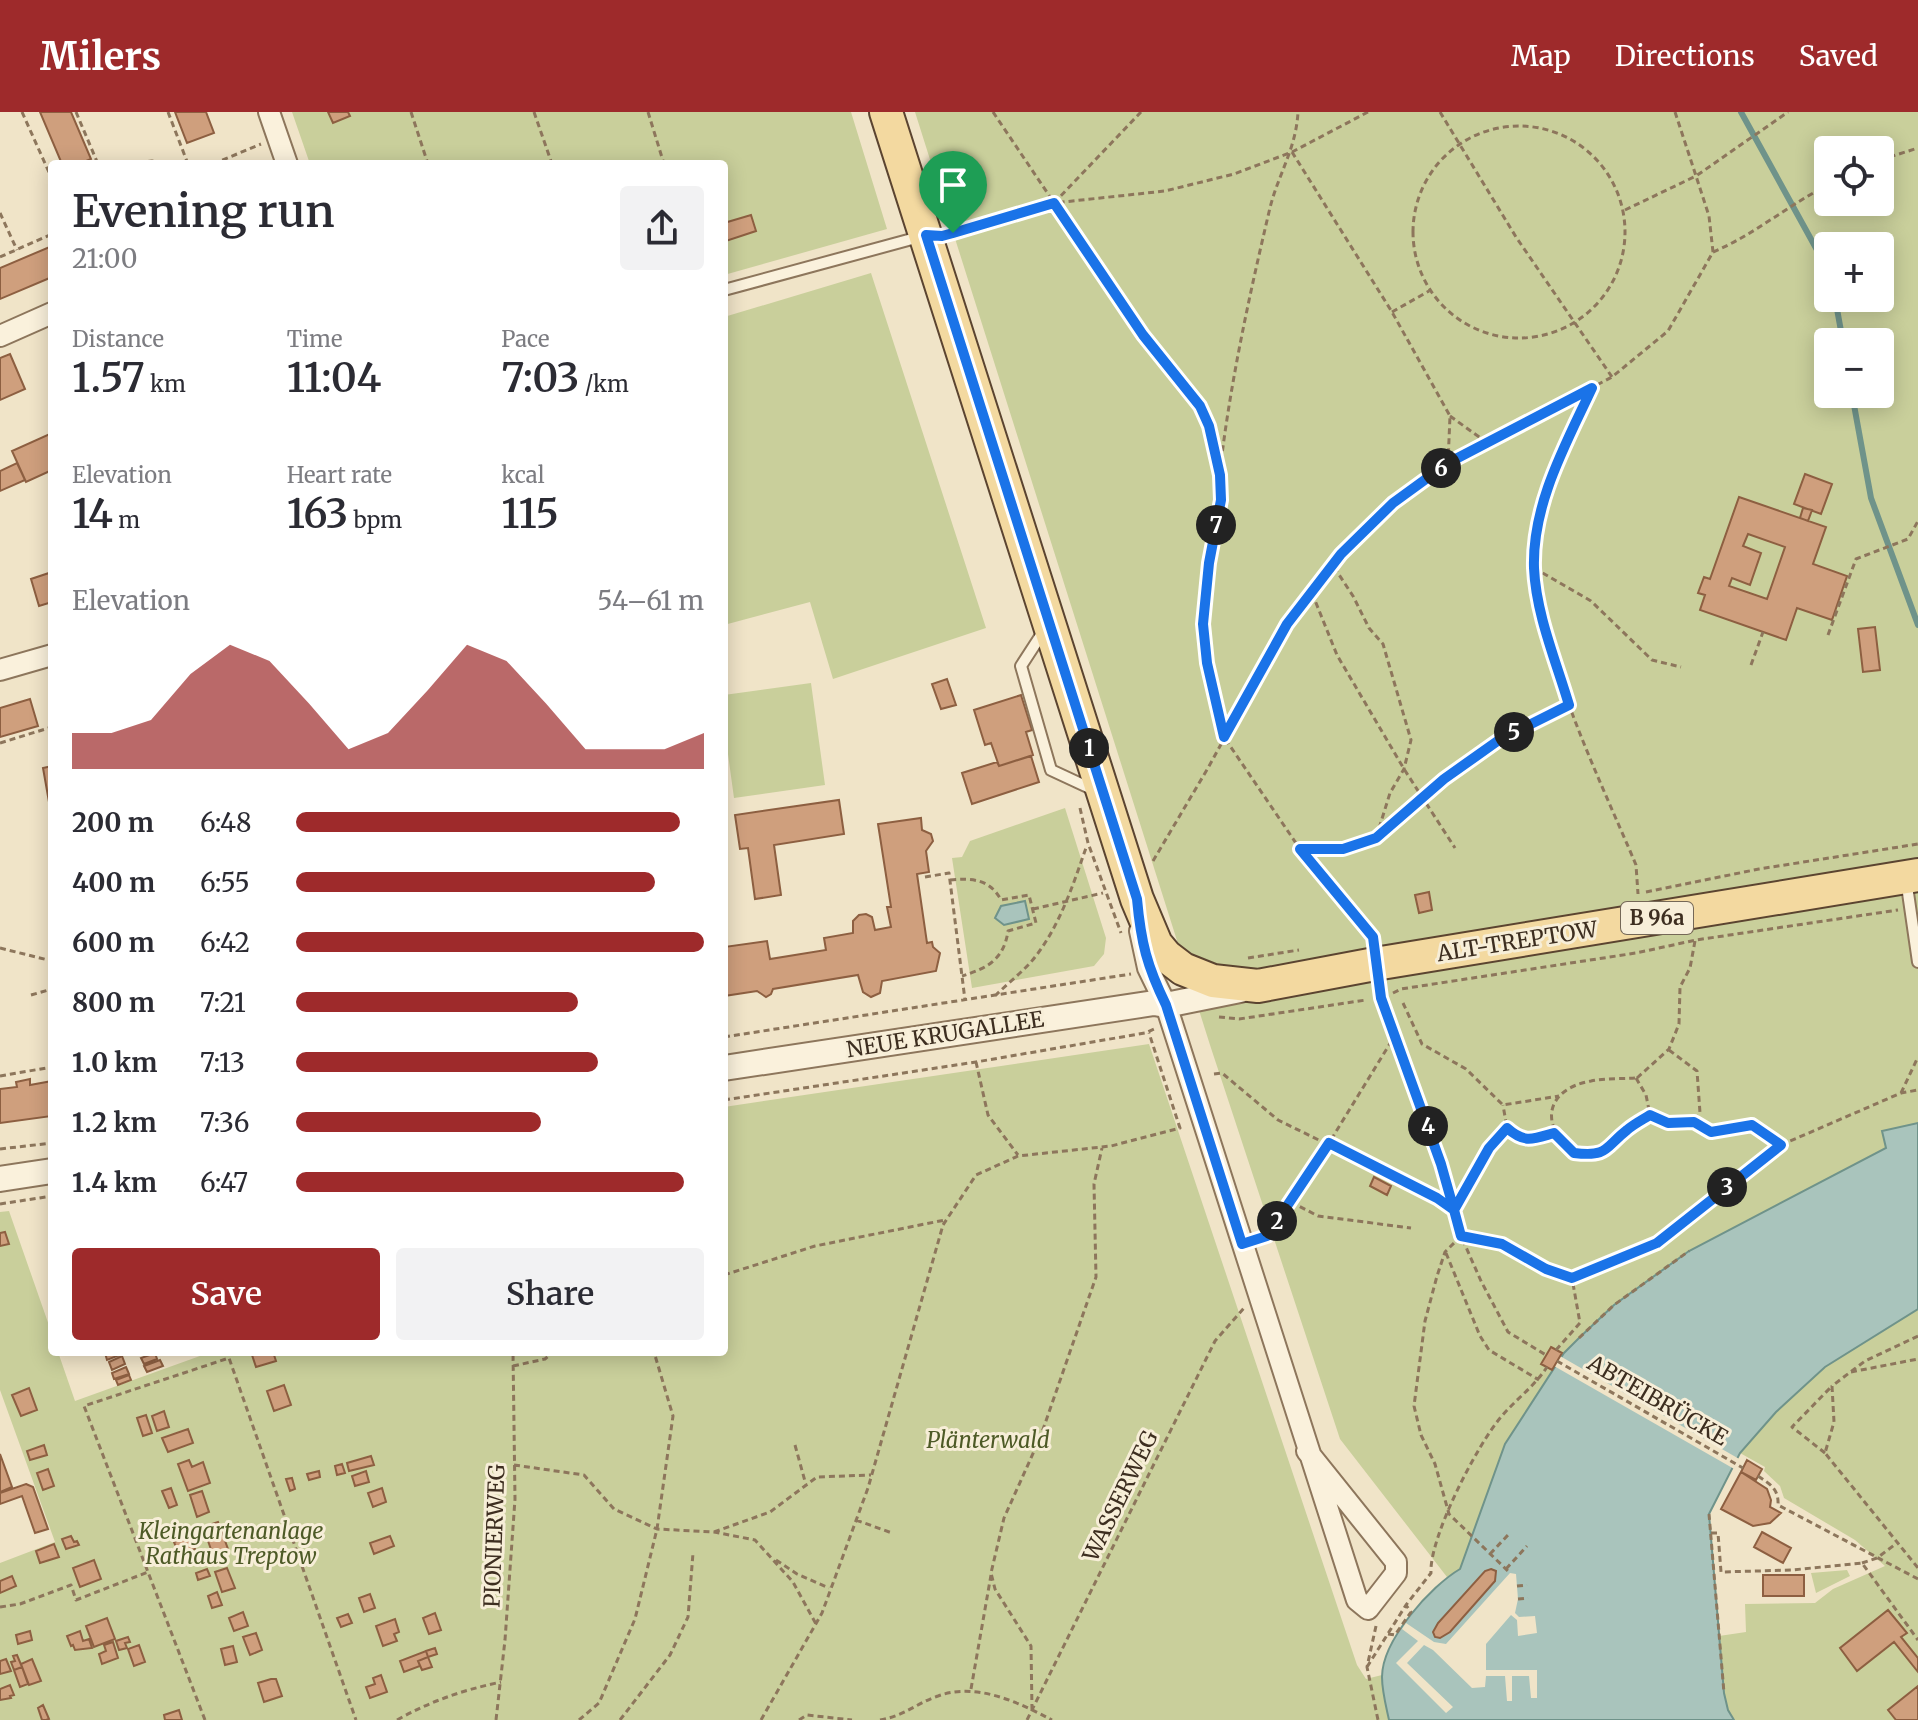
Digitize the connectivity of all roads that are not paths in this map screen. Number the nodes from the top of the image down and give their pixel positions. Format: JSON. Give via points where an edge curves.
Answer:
{"nodes":[{"id":1,"x":269,"y":112,"type":"edge"},
{"id":2,"x":886,"y":112,"type":"edge"},
{"id":3,"x":286,"y":160,"type":"edge"},
{"id":4,"x":926,"y":235,"type":"junction"},
{"id":5,"x":728,"y":289,"type":"edge"},
{"id":6,"x":48,"y":315,"type":"edge"},
{"id":7,"x":0,"y":336,"type":"edge"},
{"id":8,"x":1049,"y":624,"type":"junction"},
{"id":9,"x":48,"y":656,"type":"edge"},
{"id":10,"x":0,"y":670,"type":"edge"},
{"id":11,"x":1104,"y":794,"type":"junction"},
{"id":12,"x":1133,"y":885,"type":"junction"},
{"id":13,"x":1911,"y":887,"type":"edge"},
{"id":14,"x":1918,"y":962,"type":"edge"},
{"id":15,"x":1375,"y":964,"type":"junction"},
{"id":16,"x":1258,"y":986,"type":"junction"},
{"id":17,"x":1381,"y":998,"type":"road end"},
{"id":18,"x":1164,"y":1015,"type":"junction"},
{"id":19,"x":728,"y":1067,"type":"edge"},
{"id":20,"x":48,"y":1172,"type":"edge"},
{"id":21,"x":0,"y":1179,"type":"edge"},
{"id":22,"x":1267,"y":1236,"type":"road end"},
{"id":23,"x":1242,"y":1244,"type":"junction"},
{"id":24,"x":1307,"y":1451,"type":"junction"}],
"edges":[{"from":1,"to":3,"type":"street"},
{"from":2,"to":4,"type":"main road","number":"B 96a"},
{"from":4,"to":5,"type":"lane"},
{"from":4,"to":8,"type":"main road","number":"B 96a"},
{"from":6,"to":7,"type":"street"},
{"from":8,"to":11,"type":"main road","number":"B 96a"},
{"from":8,"to":11,"type":"lane","via":[[1021,666],[1051,770]]},
{"from":9,"to":10,"type":"street"},
{"from":11,"to":12,"type":"main road","number":"B 96a"},
{"from":12,"to":16,"type":"main road","name":"ALT-TREPTOW","number":"B 96a","via":[[1156,944],[1166,956],[1213,981]]},
{"from":12,"to":18,"type":"street","via":[[1141,939]]},
{"from":13,"to":14,"type":"lane"},
{"from":13,"to":15,"type":"main road","name":"ALT-TREPTOW","number":"B 96a"},
{"from":15,"to":16,"type":"main road","name":"ALT-TREPTOW","number":"B 96a"},
{"from":15,"to":17,"type":"lane"},
{"from":16,"to":18,"type":"street","name":"ALT-TREPTOW"},
{"from":18,"to":19,"type":"street","name":"NEUE KRUGALLEE","via":[[1154,1003]]},
{"from":18,"to":23,"type":"street"},
{"from":20,"to":21,"type":"street"},
{"from":22,"to":23,"type":"lane"},
{"from":23,"to":24,"type":"street"},
{"from":24,"to":24,"type":"street","via":[[1357,1600],[1368,1609],[1396,1573],[1396,1562]]}]}
